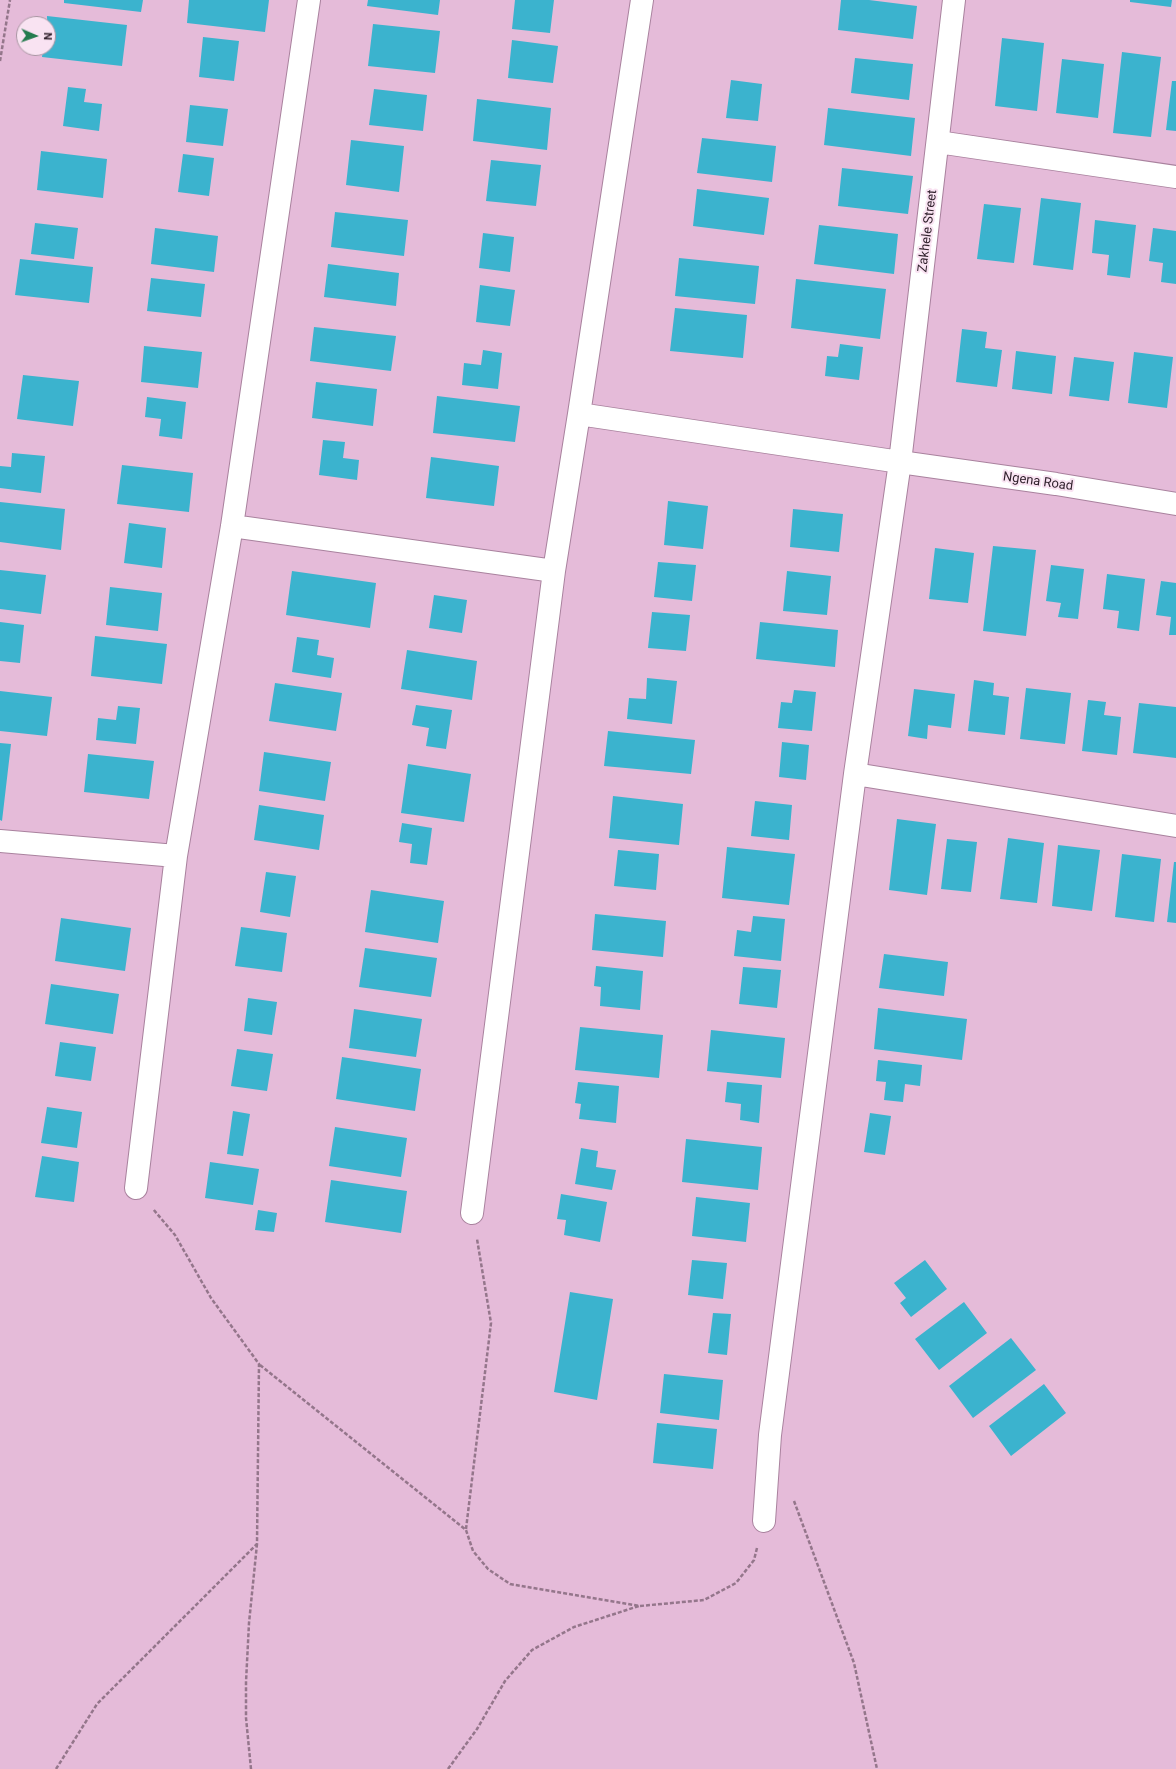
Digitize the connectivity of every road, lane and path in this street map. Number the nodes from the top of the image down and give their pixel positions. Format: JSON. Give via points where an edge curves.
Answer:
{"nodes":[{"id":1,"x":10,"y":0,"type":"edge"},
{"id":2,"x":309,"y":0,"type":"edge"},
{"id":3,"x":642,"y":0,"type":"edge"},
{"id":4,"x":954,"y":0,"type":"edge"},
{"id":5,"x":0,"y":61,"type":"edge"},
{"id":6,"x":938,"y":142,"type":"junction"},
{"id":7,"x":1176,"y":177,"type":"edge"},
{"id":8,"x":579,"y":414,"type":"junction"},
{"id":9,"x":900,"y":462,"type":"junction"},
{"id":10,"x":1176,"y":504,"type":"edge"},
{"id":11,"x":232,"y":526,"type":"junction"},
{"id":12,"x":554,"y":571,"type":"junction"},
{"id":13,"x":855,"y":774,"type":"junction"},
{"id":14,"x":1176,"y":826,"type":"edge"},
{"id":15,"x":0,"y":841,"type":"edge"},
{"id":16,"x":176,"y":856,"type":"junction"},
{"id":17,"x":136,"y":1188,"type":"joint"},
{"id":18,"x":472,"y":1213,"type":"joint"},
{"id":19,"x":259,"y":1364,"type":"junction"},
{"id":20,"x":792,"y":1494,"type":"dead end"},
{"id":21,"x":764,"y":1521,"type":"joint"},
{"id":22,"x":466,"y":1530,"type":"junction"},
{"id":23,"x":257,"y":1544,"type":"junction"},
{"id":24,"x":640,"y":1606,"type":"junction"},
{"id":25,"x":56,"y":1769,"type":"edge"},
{"id":26,"x":251,"y":1769,"type":"edge"},
{"id":27,"x":448,"y":1769,"type":"edge"},
{"id":28,"x":877,"y":1769,"type":"edge"}],
"edges":[{"from":1,"to":5,"type":"path"},
{"from":2,"to":11,"type":"street"},
{"from":3,"to":8,"type":"street"},
{"from":4,"to":6,"type":"street","name":"Zakhele Street"},
{"from":6,"to":7,"type":"street"},
{"from":6,"to":9,"type":"street","name":"Zakhele Street"},
{"from":8,"to":9,"type":"street","name":"Ngena Road"},
{"from":8,"to":12,"type":"street"},
{"from":9,"to":10,"type":"street","name":"Ngena Road"},
{"from":9,"to":13,"type":"street","name":"Zakhele Street"},
{"from":11,"to":12,"type":"street"},
{"from":11,"to":16,"type":"street"},
{"from":12,"to":18,"type":"street"},
{"from":13,"to":14,"type":"street"},
{"from":13,"to":21,"type":"street","name":"Zakhele Street","via":[[770,1435]]},
{"from":15,"to":16,"type":"street"},
{"from":16,"to":17,"type":"street"},
{"from":17,"to":19,"type":"path","via":[[175,1235],[211,1298]]},
{"from":18,"to":22,"type":"path","via":[[491,1323]]},
{"from":19,"to":22,"type":"path"},
{"from":19,"to":23,"type":"path"},
{"from":20,"to":28,"type":"path","via":[[854,1664]]},
{"from":21,"to":24,"type":"path","via":[[754,1560],[736,1583],[704,1600]]},
{"from":22,"to":24,"type":"path","via":[[473,1551],[488,1569],[510,1584]]},
{"from":23,"to":25,"type":"path","via":[[97,1704]]},
{"from":23,"to":26,"type":"path","via":[[246,1682],[246,1718]]},
{"from":24,"to":27,"type":"path","via":[[574,1627],[532,1650],[505,1681],[477,1729]]}]}
